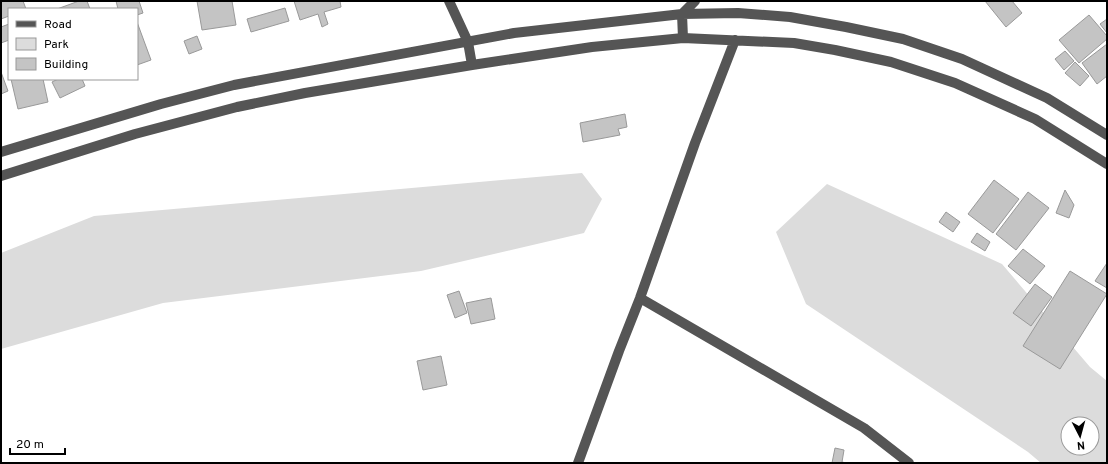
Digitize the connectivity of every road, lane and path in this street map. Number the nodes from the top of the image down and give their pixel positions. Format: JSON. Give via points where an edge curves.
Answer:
{"nodes":[{"id":1,"x":448,"y":1,"type":"edge"},
{"id":2,"x":695,"y":1,"type":"edge"},
{"id":3,"x":682,"y":14,"type":"junction"},
{"id":4,"x":683,"y":38,"type":"junction"},
{"id":5,"x":734,"y":40,"type":"junction"},
{"id":6,"x":468,"y":42,"type":"junction"},
{"id":7,"x":472,"y":65,"type":"junction"},
{"id":8,"x":1107,"y":135,"type":"edge"},
{"id":9,"x":1,"y":152,"type":"edge"},
{"id":10,"x":1107,"y":164,"type":"edge"},
{"id":11,"x":1,"y":176,"type":"edge"},
{"id":12,"x":640,"y":298,"type":"junction"},
{"id":13,"x":578,"y":463,"type":"edge"},
{"id":14,"x":909,"y":463,"type":"edge"}],
"edges":[{"from":1,"to":6,"type":"street"},
{"from":2,"to":3,"type":"street"},
{"from":3,"to":4,"type":"street"},
{"from":3,"to":6,"type":"street","via":[[514,33]]},
{"from":3,"to":8,"type":"street","via":[[738,13],[790,17],[903,39],[962,59],[1047,98]]},
{"from":4,"to":5,"type":"street"},
{"from":4,"to":7,"type":"street"},
{"from":5,"to":10,"type":"street","via":[[794,43],[835,50],[891,62],[941,78],[1035,119]]},
{"from":5,"to":12,"type":"street"},
{"from":6,"to":7,"type":"street"},
{"from":6,"to":9,"type":"street","via":[[234,85]]},
{"from":7,"to":11,"type":"street","via":[[237,107],[135,134]]},
{"from":12,"to":13,"type":"street"},
{"from":12,"to":14,"type":"street","via":[[864,428]]}]}
